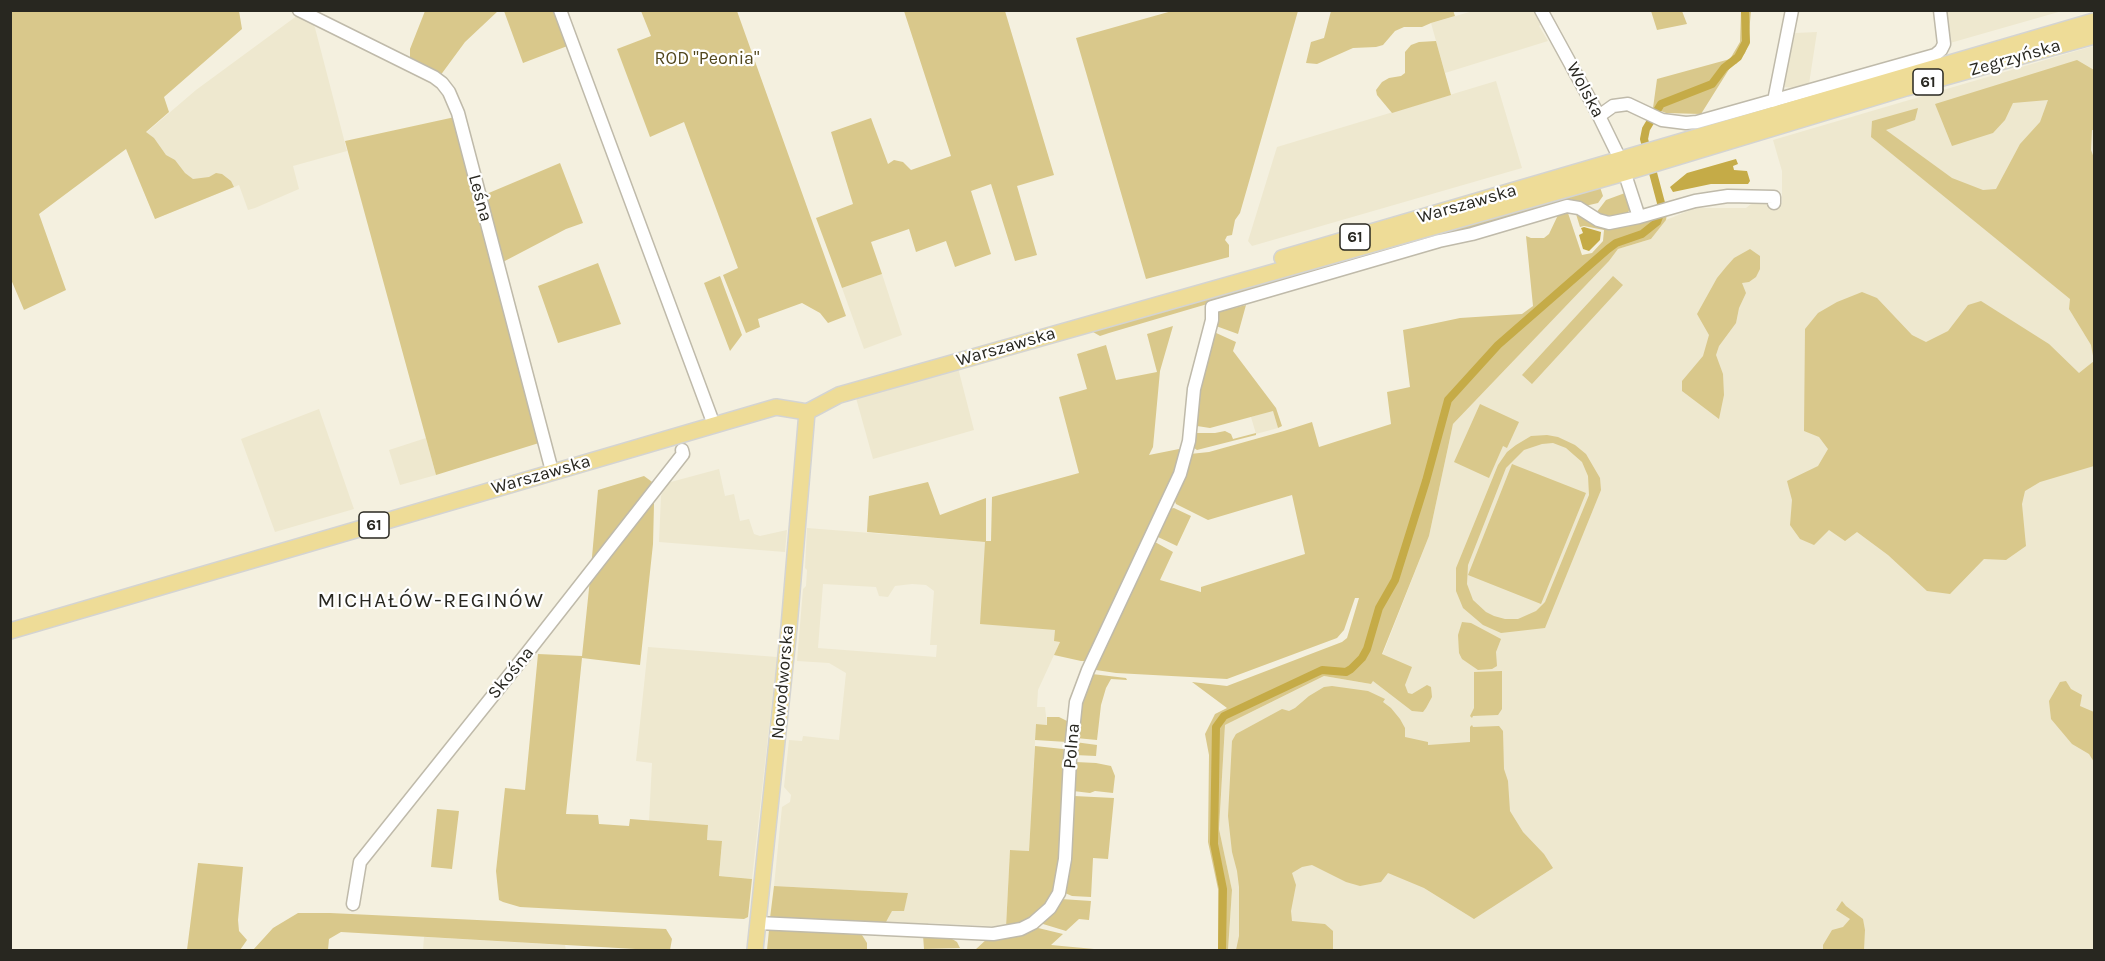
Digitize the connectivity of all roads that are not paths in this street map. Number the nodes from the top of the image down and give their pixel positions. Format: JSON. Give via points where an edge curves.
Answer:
{"nodes":[{"id":1,"x":298,"y":10,"type":"edge"},
{"id":2,"x":560,"y":10,"type":"edge"},
{"id":3,"x":1541,"y":10,"type":"edge"},
{"id":4,"x":1792,"y":10,"type":"edge"},
{"id":5,"x":1940,"y":10,"type":"edge"},
{"id":6,"x":2094,"y":21,"type":"edge"},
{"id":7,"x":2094,"y":36,"type":"edge"},
{"id":8,"x":1774,"y":101,"type":"junction"},
{"id":9,"x":1599,"y":116,"type":"junction"},
{"id":10,"x":1764,"y":123,"type":"junction"},
{"id":11,"x":1622,"y":166,"type":"junction"},
{"id":12,"x":1774,"y":200,"type":"dead end"},
{"id":13,"x":1643,"y":216,"type":"junction"},
{"id":14,"x":807,"y":412,"type":"junction"},
{"id":15,"x":714,"y":425,"type":"junction"},
{"id":16,"x":682,"y":450,"type":"dead end"},
{"id":17,"x":552,"y":471,"type":"junction"},
{"id":18,"x":10,"y":631,"type":"edge"},
{"id":19,"x":353,"y":903,"type":"dead end"},
{"id":20,"x":758,"y":923,"type":"junction"},
{"id":21,"x":755,"y":951,"type":"edge"}],
"edges":[{"from":1,"to":17,"type":"street","name":"Leśna","via":[[434,77],[449,92]]},
{"from":2,"to":15,"type":"street"},
{"from":3,"to":9,"type":"street","name":"Wolska"},
{"from":4,"to":8,"type":"street"},
{"from":5,"to":8,"type":"street","via":[[1944,44],[1935,55]]},
{"from":6,"to":10,"type":"main road","name":"Zegrzyńska","number":"61"},
{"from":7,"to":10,"type":"main road","name":"Zegrzyńska","number":"61"},
{"from":8,"to":9,"type":"street","via":[[1697,122],[1662,120],[1632,105],[1621,104]]},
{"from":9,"to":11,"type":"street","name":"Wolska"},
{"from":10,"to":11,"type":"main road","name":"Warszawska","number":"61"},
{"from":11,"to":13,"type":"street","name":"Wolska"},
{"from":11,"to":14,"type":"main road","name":"Warszawska","number":"61","via":[[1098,309],[1071,329],[839,395]]},
{"from":12,"to":13,"type":"street","via":[[1728,196]]},
{"from":13,"to":20,"type":"street","name":"Polna","via":[[1609,223],[1567,206],[1212,307],[1180,474],[1076,702],[1065,858],[1059,892],[1050,908],[1021,929],[993,934]]},
{"from":14,"to":15,"type":"main road","name":"Warszawska","number":"61","via":[[776,407]]},
{"from":14,"to":20,"type":"main road","name":"Nowodworska"},
{"from":15,"to":17,"type":"main road","name":"Warszawska","number":"61"},
{"from":16,"to":19,"type":"street","name":"Skośna","via":[[684,454],[360,862]]},
{"from":17,"to":18,"type":"main road","name":"Warszawska","number":"61"},
{"from":20,"to":21,"type":"main road","name":"Nowodworska"}]}
